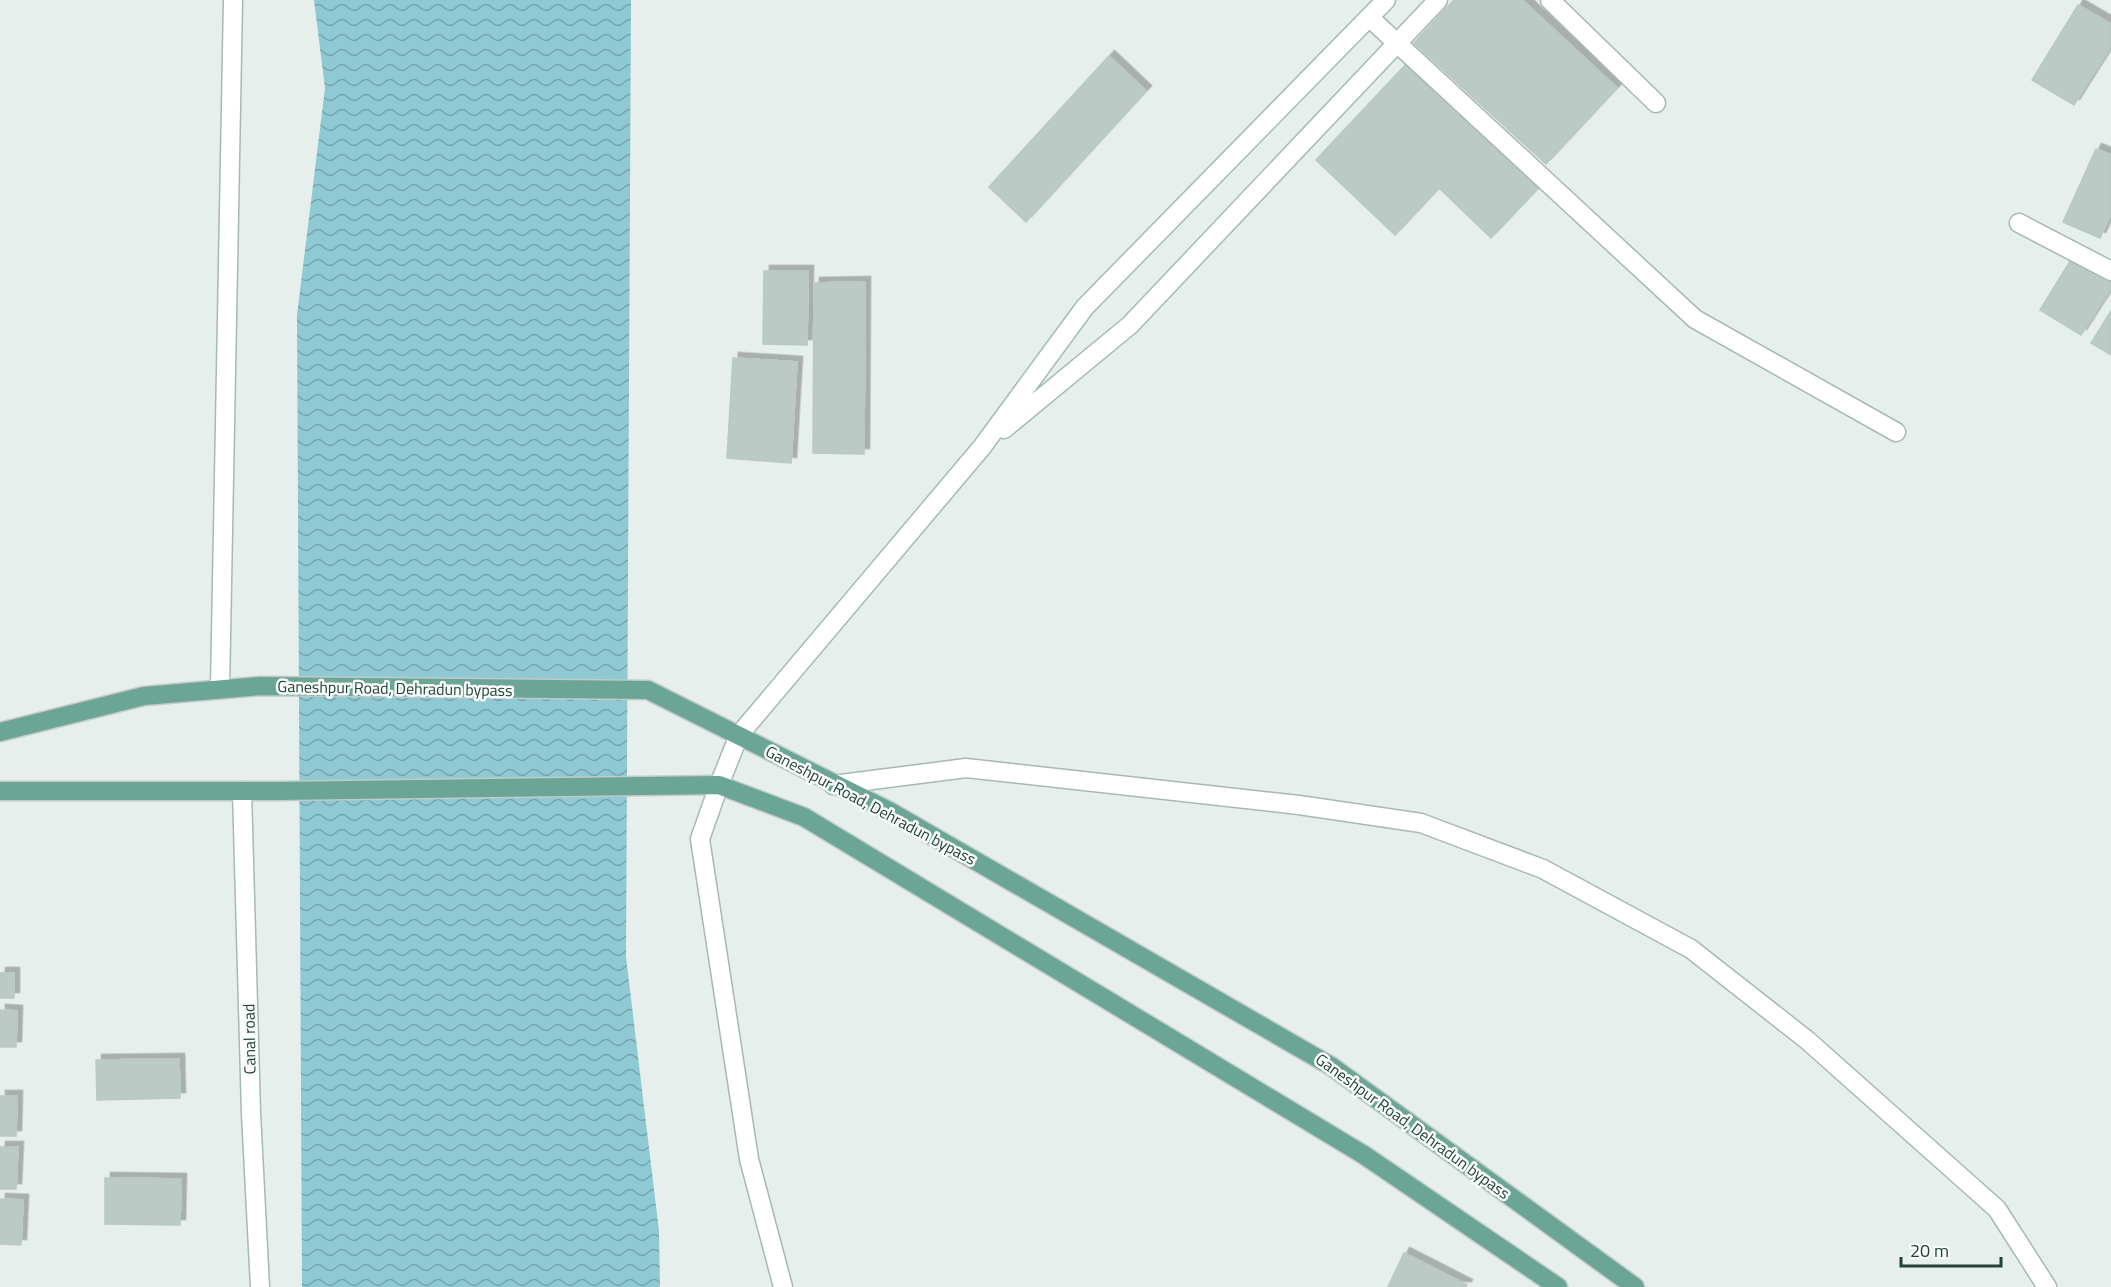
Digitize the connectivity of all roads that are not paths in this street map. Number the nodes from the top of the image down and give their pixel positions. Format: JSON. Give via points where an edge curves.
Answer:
{"nodes":[{"id":1,"x":233,"y":0,"type":"edge"},
{"id":2,"x":1386,"y":0,"type":"edge"},
{"id":3,"x":1438,"y":0,"type":"edge"},
{"id":4,"x":1550,"y":0,"type":"edge"},
{"id":5,"x":1370,"y":18,"type":"junction"},
{"id":6,"x":1399,"y":44,"type":"junction"},
{"id":7,"x":1656,"y":103,"type":"dead end"},
{"id":8,"x":2019,"y":223,"type":"dead end"},
{"id":9,"x":2111,"y":271,"type":"edge"},
{"id":10,"x":1896,"y":432,"type":"dead end"},
{"id":11,"x":982,"y":447,"type":"junction"},
{"id":12,"x":220,"y":689,"type":"junction"},
{"id":13,"x":0,"y":732,"type":"edge"},
{"id":14,"x":739,"y":735,"type":"junction"},
{"id":15,"x":833,"y":784,"type":"junction"},
{"id":16,"x":719,"y":785,"type":"junction"},
{"id":17,"x":0,"y":791,"type":"edge"},
{"id":18,"x":242,"y":791,"type":"junction"},
{"id":19,"x":260,"y":1287,"type":"edge"},
{"id":20,"x":783,"y":1287,"type":"edge"},
{"id":21,"x":1558,"y":1287,"type":"edge"},
{"id":22,"x":1635,"y":1287,"type":"edge"},
{"id":23,"x":2047,"y":1287,"type":"edge"}],
"edges":[{"from":1,"to":12,"type":"street"},
{"from":2,"to":5,"type":"street"},
{"from":3,"to":6,"type":"street"},
{"from":4,"to":7,"type":"street"},
{"from":5,"to":6,"type":"street"},
{"from":5,"to":11,"type":"street","via":[[1085,307]]},
{"from":6,"to":10,"type":"street","via":[[1695,319]]},
{"from":6,"to":11,"type":"street","via":[[1130,325]]},
{"from":8,"to":9,"type":"street"},
{"from":11,"to":14,"type":"street"},
{"from":12,"to":13,"type":"main road","name":"Ganeshpur Road, Dehradun bypass","via":[[144,696]]},
{"from":12,"to":14,"type":"main road","name":"Ganeshpur Road, Dehradun bypass","via":[[260,686],[648,690]]},
{"from":14,"to":15,"type":"main road","name":"Ganeshpur Road, Dehradun bypass"},
{"from":14,"to":16,"type":"street"},
{"from":15,"to":22,"type":"main road","name":"Ganeshpur Road, Dehradun bypass","via":[[891,812],[1332,1066]]},
{"from":15,"to":23,"type":"street","via":[[966,768],[1299,806],[1421,823],[1543,869],[1691,949],[1808,1040],[1996,1209]]},
{"from":16,"to":18,"type":"main road"},
{"from":16,"to":20,"type":"street","via":[[700,839],[749,1159]]},
{"from":16,"to":21,"type":"main road","via":[[804,817],[1364,1155]]},
{"from":17,"to":18,"type":"main road"},
{"from":18,"to":19,"type":"street","name":"Canal road","via":[[250,1113]]}]}
